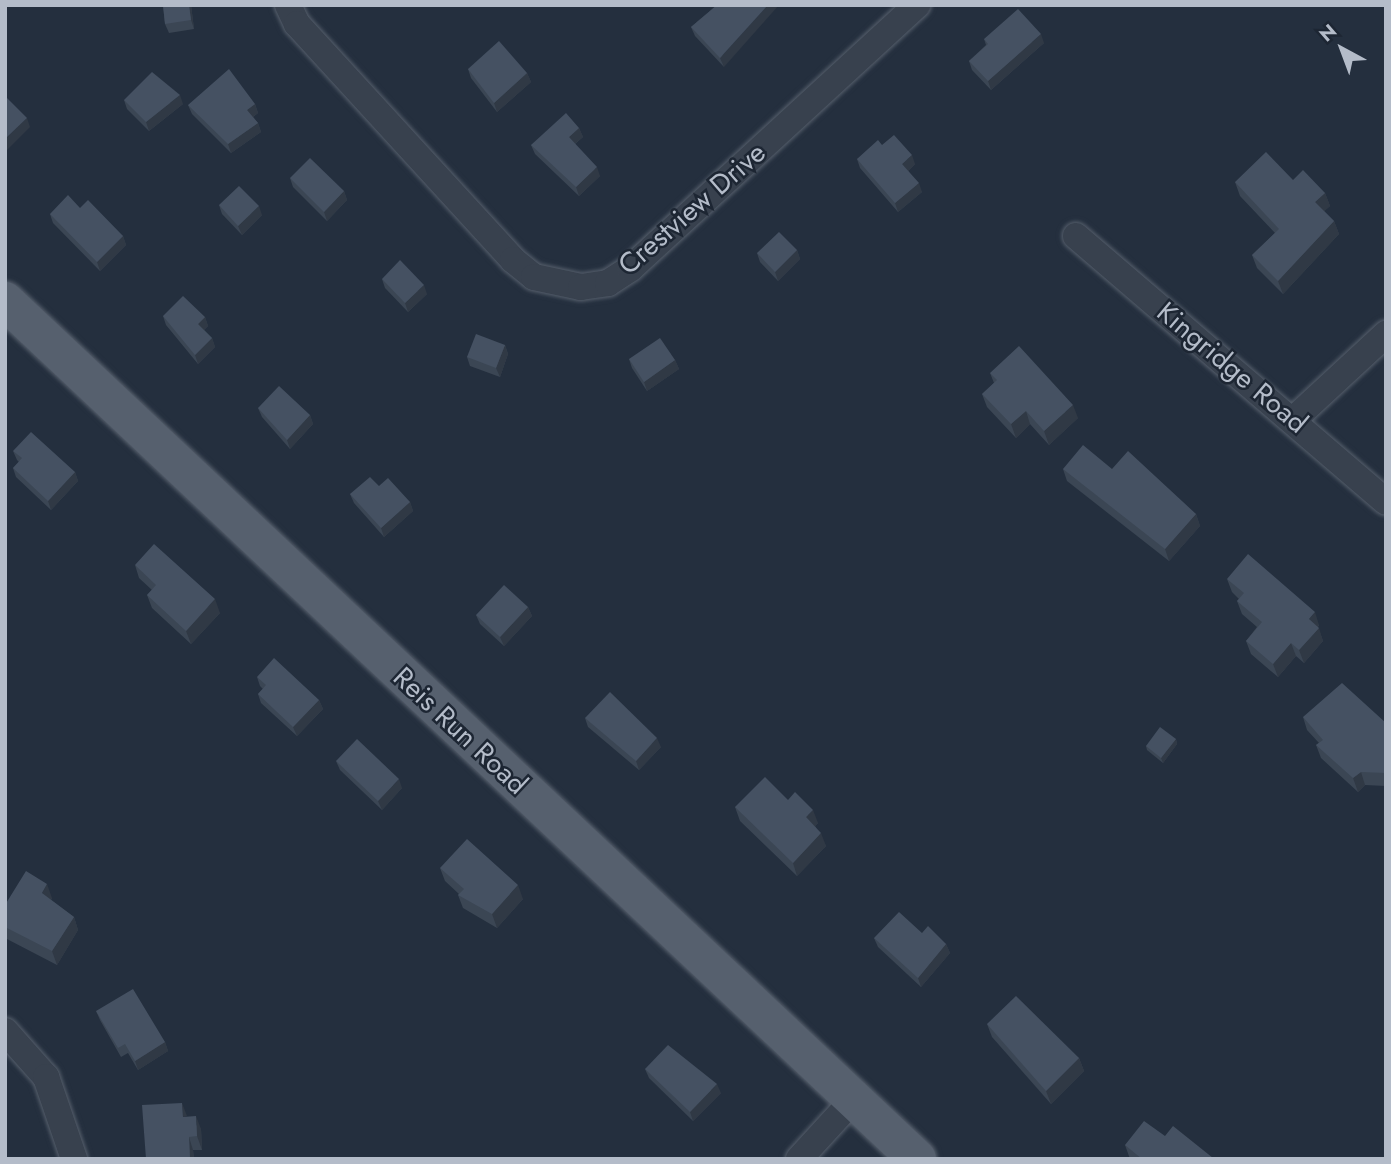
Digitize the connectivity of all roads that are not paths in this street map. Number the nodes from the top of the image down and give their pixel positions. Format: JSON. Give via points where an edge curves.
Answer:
{"nodes":[{"id":1,"x":288,"y":5,"type":"edge"},
{"id":2,"x":917,"y":5,"type":"edge"},
{"id":3,"x":1076,"y":236,"type":"dead end"},
{"id":4,"x":5,"y":301,"type":"edge"},
{"id":5,"x":1386,"y":334,"type":"edge"},
{"id":6,"x":1293,"y":420,"type":"junction"},
{"id":7,"x":1386,"y":502,"type":"edge"},
{"id":8,"x":5,"y":1031,"type":"edge"},
{"id":9,"x":853,"y":1100,"type":"junction"},
{"id":10,"x":74,"y":1159,"type":"edge"},
{"id":11,"x":799,"y":1159,"type":"edge"},
{"id":12,"x":917,"y":1159,"type":"edge"}],
"edges":[{"from":1,"to":2,"type":"street","name":"Crestview Drive","via":[[297,24],[513,260],[534,277],[581,287],[608,282],[631,268]]},
{"from":3,"to":6,"type":"street","name":"Kingridge Road"},
{"from":4,"to":9,"type":"main road","name":"Reis Run Road"},
{"from":5,"to":6,"type":"street"},
{"from":6,"to":7,"type":"street","name":"Kingridge Road"},
{"from":8,"to":10,"type":"street","via":[[46,1077]]},
{"from":9,"to":11,"type":"street"},
{"from":9,"to":12,"type":"main road","name":"Reis Run Road"}]}
